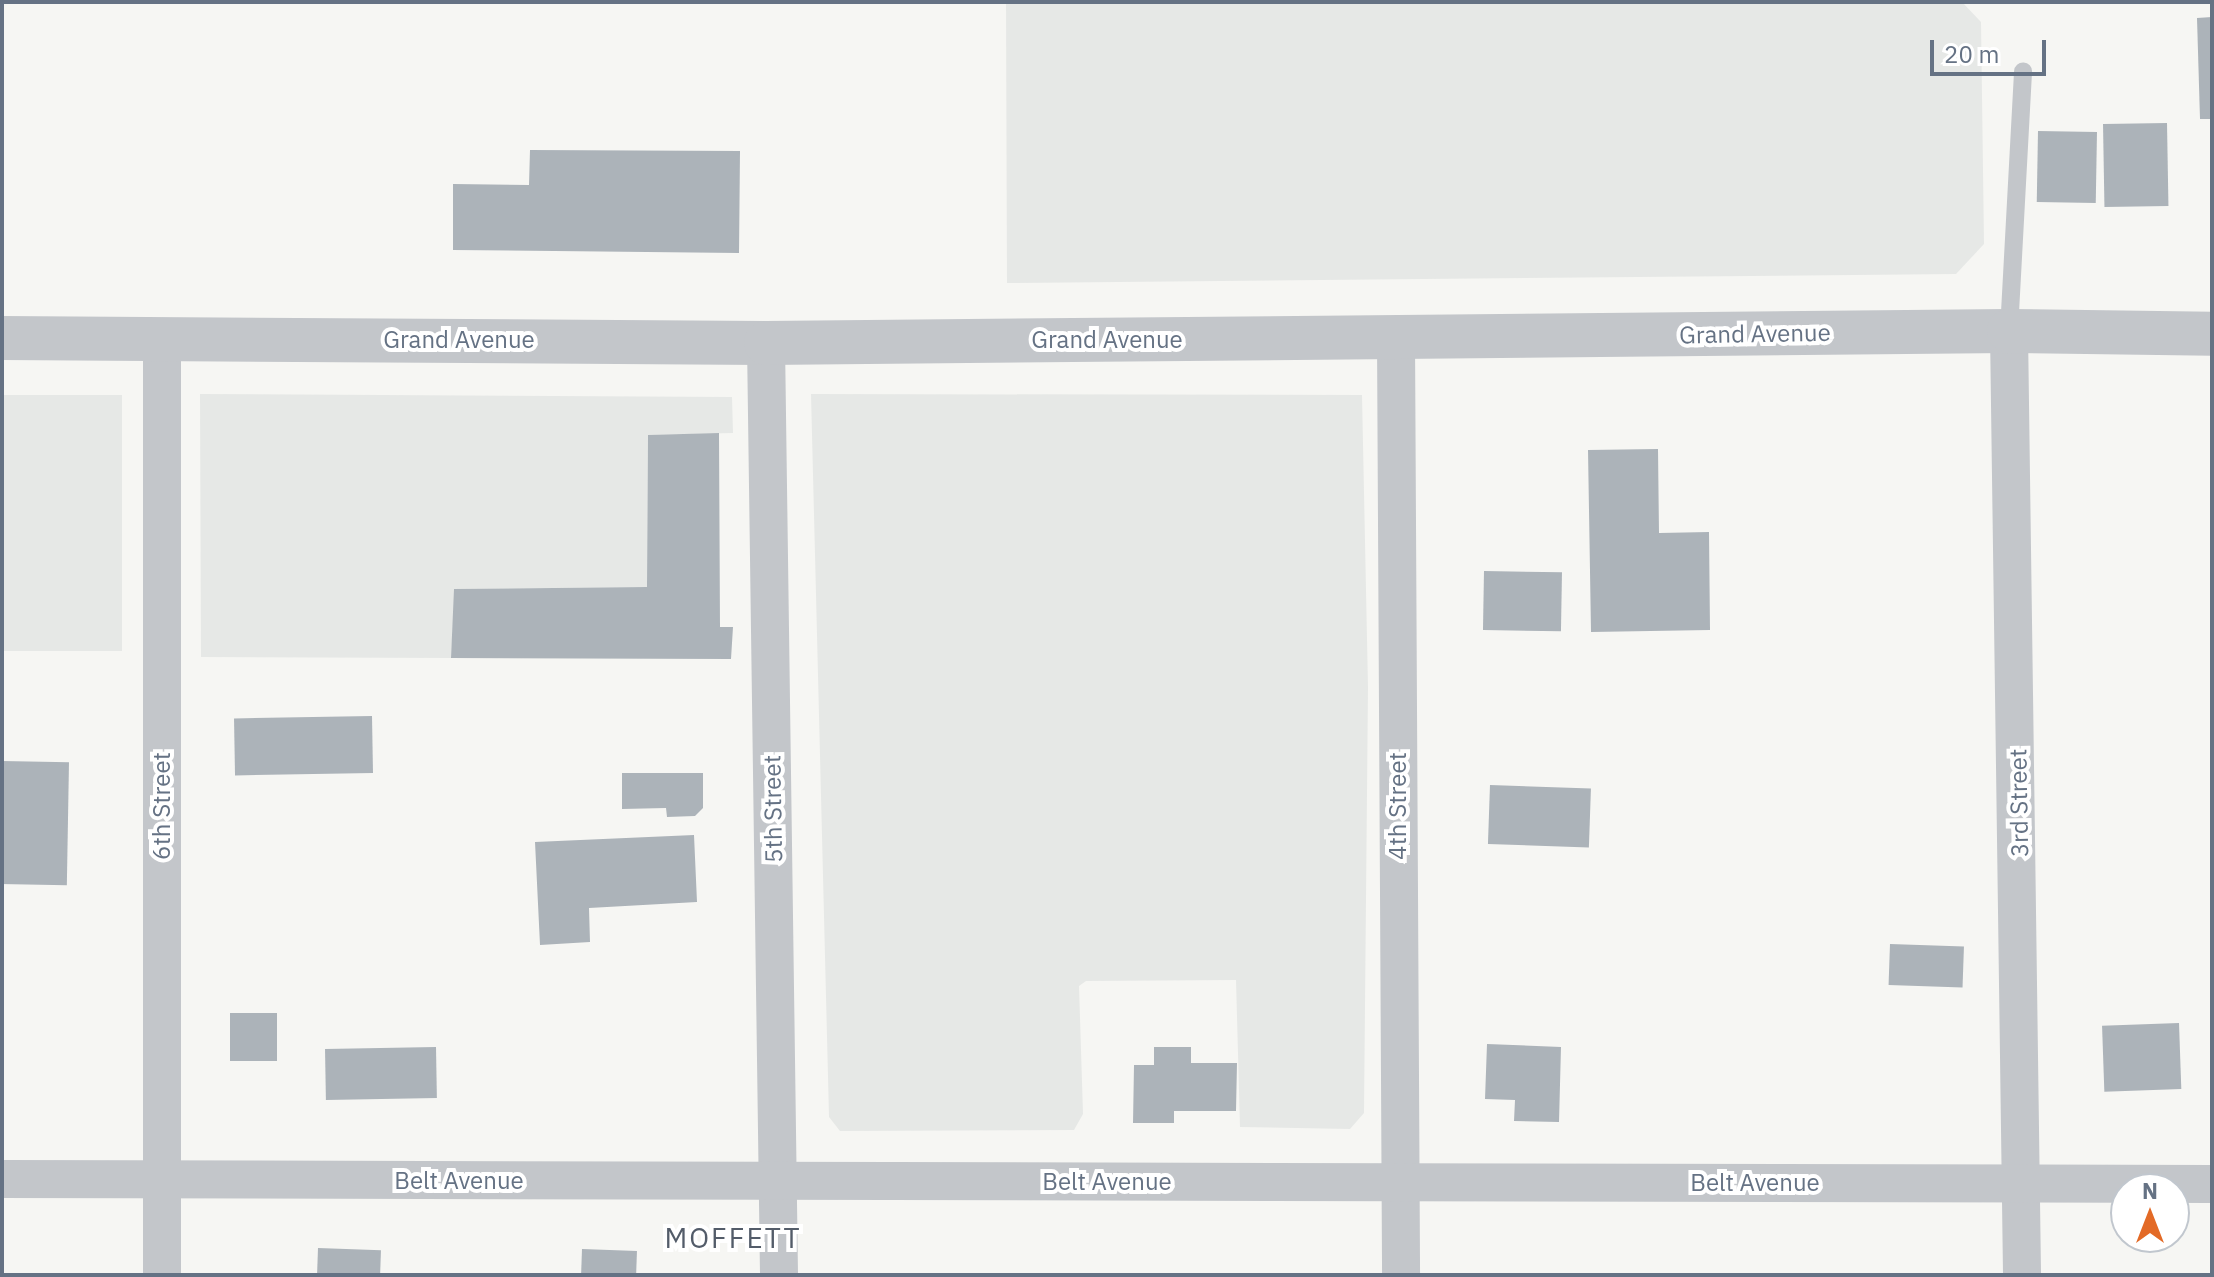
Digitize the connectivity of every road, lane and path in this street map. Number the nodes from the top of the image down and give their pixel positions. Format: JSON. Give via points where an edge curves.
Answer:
{"nodes":[{"id":1,"x":2023,"y":71,"type":"dead end"},
{"id":2,"x":2009,"y":331,"type":"junction"},
{"id":3,"x":2212,"y":334,"type":"edge"},
{"id":4,"x":2,"y":338,"type":"edge"},
{"id":5,"x":162,"y":338,"type":"junction"},
{"id":6,"x":1396,"y":338,"type":"junction"},
{"id":7,"x":766,"y":343,"type":"junction"},
{"id":8,"x":2,"y":1179,"type":"edge"},
{"id":9,"x":162,"y":1180,"type":"junction"},
{"id":10,"x":778,"y":1181,"type":"junction"},
{"id":11,"x":1400,"y":1182,"type":"junction"},
{"id":12,"x":2023,"y":1183,"type":"junction"},
{"id":13,"x":2212,"y":1184,"type":"edge"},
{"id":14,"x":162,"y":1275,"type":"edge"},
{"id":15,"x":779,"y":1275,"type":"edge"},
{"id":16,"x":1401,"y":1275,"type":"edge"},
{"id":17,"x":2022,"y":1275,"type":"edge"}],
"edges":[{"from":1,"to":2,"type":"lane"},
{"from":2,"to":3,"type":"street","name":"Grand Avenue"},
{"from":2,"to":6,"type":"street","name":"Grand Avenue"},
{"from":2,"to":12,"type":"street","name":"3rd Street"},
{"from":4,"to":5,"type":"street","name":"Grand Avenue"},
{"from":5,"to":7,"type":"street","name":"Grand Avenue"},
{"from":5,"to":9,"type":"street","name":"6th Street"},
{"from":6,"to":7,"type":"street","name":"Grand Avenue"},
{"from":6,"to":11,"type":"street","name":"4th Street"},
{"from":7,"to":10,"type":"street","name":"5th Street"},
{"from":8,"to":9,"type":"street","name":"Belt Avenue"},
{"from":9,"to":10,"type":"street","name":"Belt Avenue"},
{"from":9,"to":14,"type":"street","name":"6th Street"},
{"from":10,"to":11,"type":"street","name":"Belt Avenue"},
{"from":10,"to":15,"type":"street","name":"5th Street"},
{"from":11,"to":12,"type":"street","name":"Belt Avenue"},
{"from":11,"to":16,"type":"street","name":"4th Street"},
{"from":12,"to":13,"type":"street","name":"Belt Avenue"},
{"from":12,"to":17,"type":"street","name":"3rd Street"}]}
